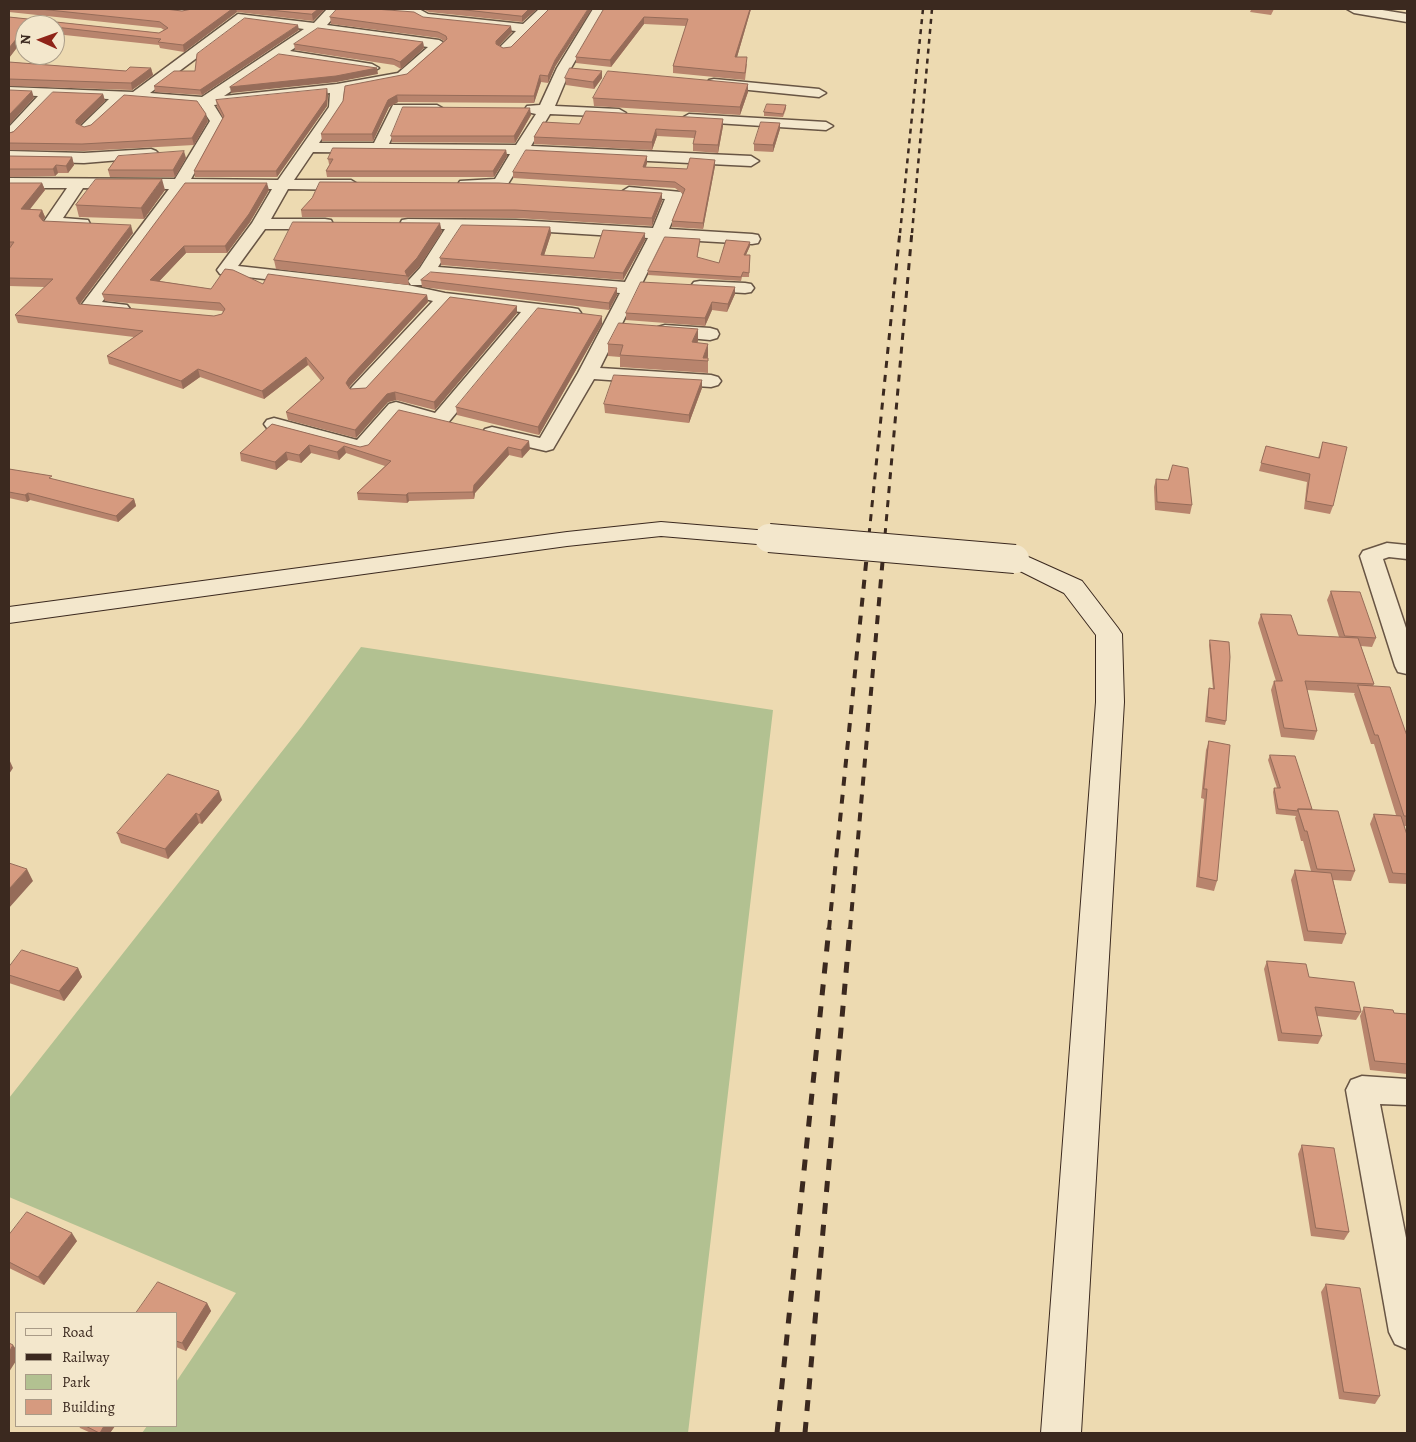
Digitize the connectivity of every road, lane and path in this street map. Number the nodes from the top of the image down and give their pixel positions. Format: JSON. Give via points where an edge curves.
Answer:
{"nodes":[{"id":1,"x":164,"y":9,"type":"edge"},
{"id":2,"x":334,"y":9,"type":"edge"},
{"id":3,"x":372,"y":9,"type":"edge"},
{"id":4,"x":546,"y":9,"type":"edge"},
{"id":5,"x":599,"y":9,"type":"edge"},
{"id":6,"x":1354,"y":9,"type":"edge"},
{"id":7,"x":191,"y":12,"type":"edge"},
{"id":8,"x":1407,"y":18,"type":"edge"},
{"id":9,"x":317,"y":27,"type":"junction"},
{"id":10,"x":525,"y":28,"type":"junction"},
{"id":11,"x":505,"y":49,"type":"edge"},
{"id":12,"x":277,"y":53,"type":"junction"},
{"id":13,"x":564,"y":68,"type":"junction"},
{"id":14,"x":584,"y":70,"type":"edge"},
{"id":15,"x":406,"y":73,"type":"junction"},
{"id":16,"x":702,"y":82,"type":"edge"},
{"id":17,"x":337,"y":88,"type":"junction"},
{"id":18,"x":9,"y":91,"type":"edge"},
{"id":19,"x":819,"y":93,"type":"dead end"},
{"id":20,"x":49,"y":94,"type":"junction"},
{"id":21,"x":129,"y":96,"type":"junction"},
{"id":22,"x":205,"y":102,"type":"junction"},
{"id":23,"x":447,"y":109,"type":"edge"},
{"id":24,"x":516,"y":109,"type":"edge"},
{"id":25,"x":546,"y":109,"type":"junction"},
{"id":26,"x":633,"y":114,"type":"edge"},
{"id":27,"x":671,"y":116,"type":"edge"},
{"id":28,"x":826,"y":126,"type":"dead end"},
{"id":29,"x":87,"y":128,"type":"edge"},
{"id":30,"x":9,"y":135,"type":"edge"},
{"id":31,"x":308,"y":147,"type":"junction"},
{"id":32,"x":379,"y":148,"type":"junction"},
{"id":33,"x":519,"y":150,"type":"junction"},
{"id":34,"x":199,"y":151,"type":"junction"},
{"id":35,"x":9,"y":156,"type":"edge"},
{"id":36,"x":751,"y":160,"type":"dead end"},
{"id":37,"x":9,"y":183,"type":"edge"},
{"id":38,"x":79,"y":183,"type":"junction"},
{"id":39,"x":368,"y":184,"type":"edge"},
{"id":40,"x":455,"y":184,"type":"edge"},
{"id":41,"x":180,"y":185,"type":"junction"},
{"id":42,"x":282,"y":185,"type":"junction"},
{"id":43,"x":609,"y":191,"type":"edge"},
{"id":44,"x":260,"y":224,"type":"junction"},
{"id":45,"x":339,"y":224,"type":"edge"},
{"id":46,"x":388,"y":224,"type":"edge"},
{"id":47,"x":457,"y":224,"type":"junction"},
{"id":48,"x":100,"y":225,"type":"edge"},
{"id":49,"x":130,"y":226,"type":"edge"},
{"id":50,"x":150,"y":226,"type":"junction"},
{"id":51,"x":659,"y":233,"type":"junction"},
{"id":52,"x":752,"y":239,"type":"dead end"},
{"id":53,"x":427,"y":271,"type":"junction"},
{"id":54,"x":652,"y":283,"type":"edge"},
{"id":55,"x":631,"y":285,"type":"junction"},
{"id":56,"x":682,"y":285,"type":"edge"},
{"id":57,"x":745,"y":288,"type":"dead end"},
{"id":58,"x":408,"y":290,"type":"junction"},
{"id":59,"x":445,"y":298,"type":"junction"},
{"id":60,"x":534,"y":308,"type":"junction"},
{"id":61,"x":138,"y":310,"type":"edge"},
{"id":62,"x":614,"y":322,"type":"junction"},
{"id":63,"x":710,"y":334,"type":"dead end"},
{"id":64,"x":588,"y":373,"type":"junction"},
{"id":65,"x":711,"y":381,"type":"dead end"},
{"id":66,"x":359,"y":391,"type":"edge"},
{"id":67,"x":440,"y":420,"type":"junction"},
{"id":68,"x":274,"y":424,"type":"edge"},
{"id":69,"x":459,"y":425,"type":"edge"},
{"id":70,"x":478,"y":429,"type":"edge"},
{"id":71,"x":1407,"y":552,"type":"edge"},
{"id":72,"x":9,"y":615,"type":"edge"},
{"id":73,"x":1407,"y":666,"type":"edge"},
{"id":74,"x":1407,"y":1092,"type":"edge"},
{"id":75,"x":1407,"y":1332,"type":"edge"},
{"id":76,"x":1061,"y":1433,"type":"edge"}],
"edges":[{"from":1,"to":7,"type":"street"},
{"from":2,"to":9,"type":"street"},
{"from":3,"to":10,"type":"street","via":[[419,13],[424,18]]},
{"from":4,"to":10,"type":"street"},
{"from":5,"to":13,"type":"street"},
{"from":6,"to":8,"type":"street"},
{"from":9,"to":12,"type":"street"},
{"from":9,"to":15,"type":"street","via":[[439,44]]},
{"from":9,"to":21,"type":"street","via":[[243,16]]},
{"from":10,"to":11,"type":"street"},
{"from":12,"to":15,"type":"street"},
{"from":12,"to":22,"type":"street"},
{"from":13,"to":14,"type":"street"},
{"from":13,"to":25,"type":"street"},
{"from":15,"to":17,"type":"street"},
{"from":16,"to":19,"type":"street"},
{"from":17,"to":22,"type":"street"},
{"from":17,"to":31,"type":"street","via":[[336,107]]},
{"from":18,"to":20,"type":"street"},
{"from":20,"to":21,"type":"street"},
{"from":20,"to":30,"type":"street"},
{"from":21,"to":22,"type":"street"},
{"from":21,"to":29,"type":"street"},
{"from":22,"to":34,"type":"street","via":[[217,121]]},
{"from":23,"to":32,"type":"street","via":[[398,108]]},
{"from":24,"to":25,"type":"street"},
{"from":25,"to":26,"type":"street"},
{"from":25,"to":33,"type":"street"},
{"from":27,"to":28,"type":"street"},
{"from":31,"to":32,"type":"street"},
{"from":31,"to":42,"type":"street"},
{"from":32,"to":33,"type":"street"},
{"from":33,"to":36,"type":"street"},
{"from":33,"to":40,"type":"street","via":[[508,185]]},
{"from":34,"to":35,"type":"street","via":[[84,158]]},
{"from":34,"to":41,"type":"street"},
{"from":37,"to":38,"type":"street"},
{"from":38,"to":41,"type":"street"},
{"from":38,"to":48,"type":"street","via":[[50,223]]},
{"from":39,"to":42,"type":"street"},
{"from":41,"to":42,"type":"street"},
{"from":41,"to":50,"type":"street"},
{"from":42,"to":44,"type":"street"},
{"from":43,"to":51,"type":"street","via":[[675,195]]},
{"from":44,"to":45,"type":"street"},
{"from":44,"to":58,"type":"street","via":[[226,270]]},
{"from":46,"to":47,"type":"street"},
{"from":47,"to":51,"type":"street","via":[[516,224]]},
{"from":47,"to":53,"type":"street"},
{"from":49,"to":50,"type":"street"},
{"from":50,"to":61,"type":"street","via":[[89,306]]},
{"from":51,"to":52,"type":"street"},
{"from":51,"to":55,"type":"street"},
{"from":53,"to":55,"type":"street"},
{"from":53,"to":58,"type":"street"},
{"from":54,"to":55,"type":"street"},
{"from":55,"to":62,"type":"street"},
{"from":56,"to":57,"type":"street"},
{"from":58,"to":59,"type":"street"},
{"from":59,"to":60,"type":"street"},
{"from":59,"to":66,"type":"street"},
{"from":60,"to":62,"type":"street"},
{"from":60,"to":67,"type":"street"},
{"from":62,"to":63,"type":"street"},
{"from":62,"to":64,"type":"street"},
{"from":64,"to":65,"type":"street"},
{"from":64,"to":70,"type":"street","via":[[546,445]]},
{"from":67,"to":68,"type":"street","via":[[396,408],[361,447]]},
{"from":67,"to":69,"type":"street"},
{"from":71,"to":73,"type":"street","via":[[1387,550],[1371,556]]},
{"from":72,"to":76,"type":"main road","bridge":true,"via":[[568,538],[661,529],[1015,559],[1073,587],[1109,634],[1110,702]]},
{"from":74,"to":75,"type":"street","via":[[1362,1090]]}]}
